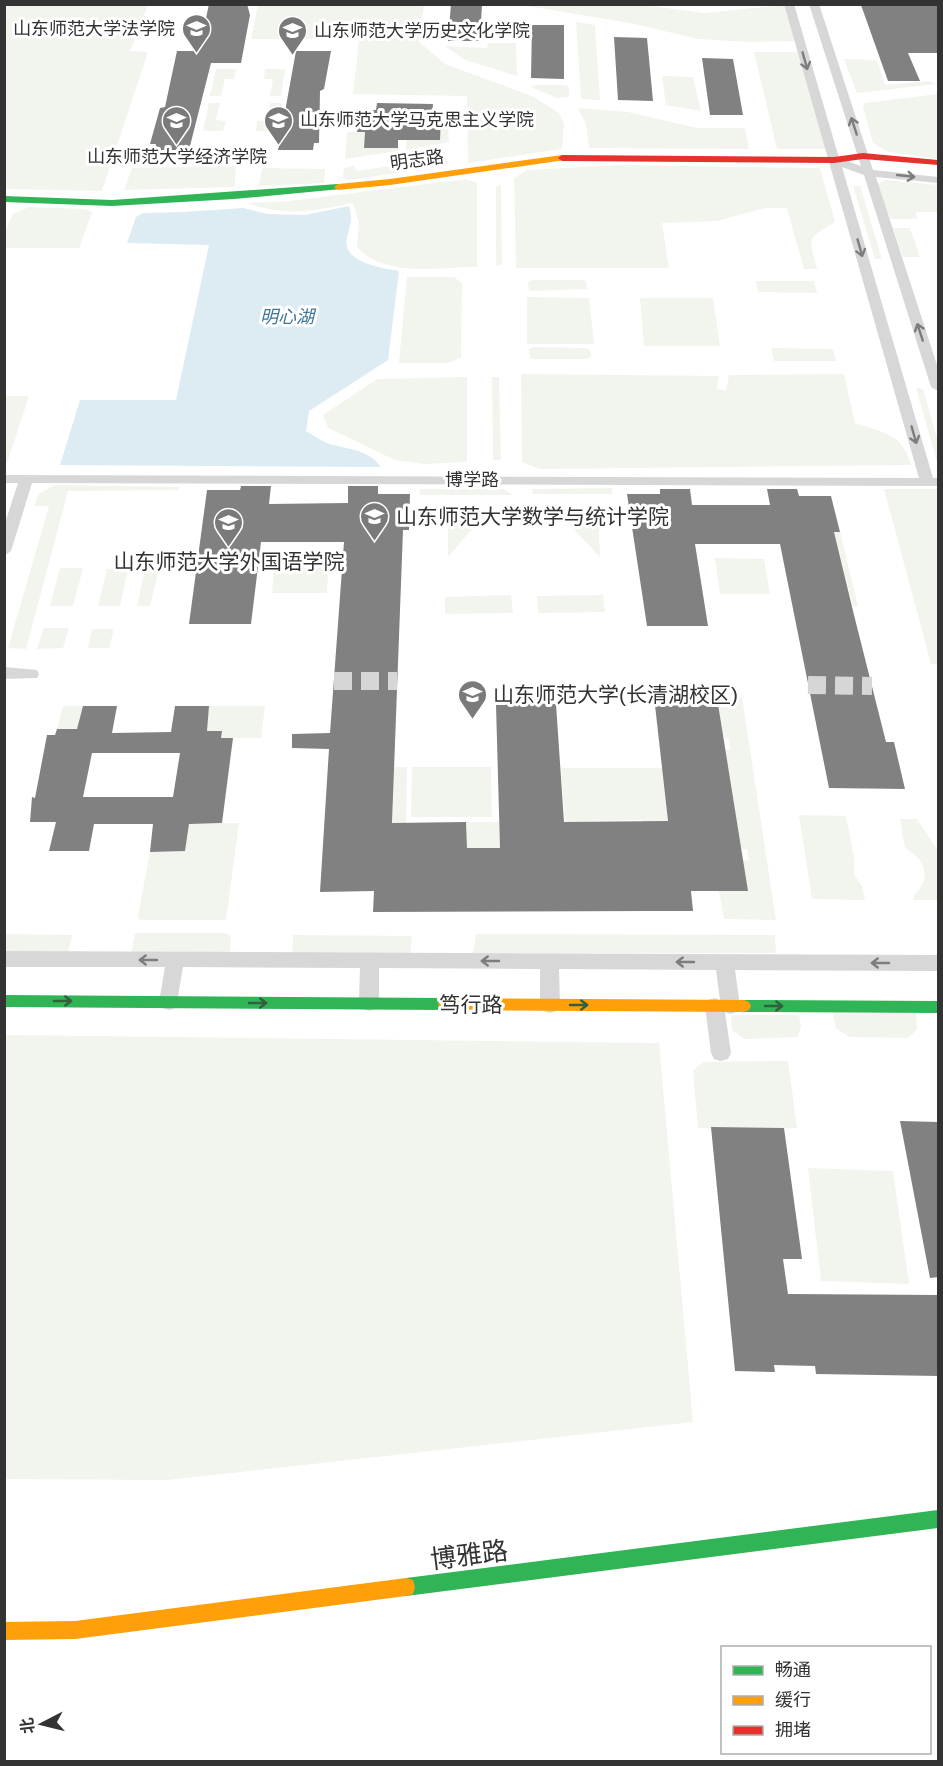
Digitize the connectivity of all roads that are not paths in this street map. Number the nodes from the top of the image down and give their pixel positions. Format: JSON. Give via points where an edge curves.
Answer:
{"nodes":[{"id":1,"x":789,"y":4,"type":"edge"},
{"id":2,"x":814,"y":4,"type":"edge"},
{"id":3,"x":863,"y":156,"type":"junction"},
{"id":4,"x":834,"y":160,"type":"junction"},
{"id":5,"x":939,"y":163,"type":"edge"},
{"id":6,"x":869,"y":173,"type":"junction"},
{"id":7,"x":939,"y":180,"type":"edge"},
{"id":8,"x":4,"y":199,"type":"edge"},
{"id":9,"x":939,"y":387,"type":"edge"},
{"id":10,"x":4,"y":480,"type":"edge"},
{"id":11,"x":26,"y":480,"type":"junction"},
{"id":12,"x":933,"y":482,"type":"edge"},
{"id":13,"x":4,"y":551,"type":"edge"},
{"id":14,"x":4,"y":673,"type":"edge"},
{"id":15,"x":31,"y":674,"type":"dead end"},
{"id":16,"x":4,"y":959,"type":"edge"},
{"id":17,"x":175,"y":960,"type":"junction"},
{"id":18,"x":370,"y":960,"type":"junction"},
{"id":19,"x":549,"y":961,"type":"junction"},
{"id":20,"x":725,"y":962,"type":"junction"},
{"id":21,"x":939,"y":963,"type":"edge"},
{"id":22,"x":4,"y":1001,"type":"edge"},
{"id":23,"x":169,"y":1002,"type":"junction"},
{"id":24,"x":369,"y":1004,"type":"junction"},
{"id":25,"x":550,"y":1005,"type":"junction"},
{"id":26,"x":722,"y":1006,"type":"junction"},
{"id":27,"x":939,"y":1007,"type":"edge"},
{"id":28,"x":721,"y":1053,"type":"dead end"},
{"id":29,"x":939,"y":1519,"type":"edge"},
{"id":30,"x":4,"y":1631,"type":"edge"}],
"edges":[{"from":1,"to":4,"type":"street","one_way":true},
{"from":3,"to":2,"type":"street","one_way":true},
{"from":3,"to":4,"type":"street","name":"明志路"},
{"from":3,"to":5,"type":"street","name":"明志路"},
{"from":3,"to":6,"type":"street"},
{"from":4,"to":6,"type":"street"},
{"from":4,"to":8,"type":"street","name":"明志路","via":[[576,156],[390,182],[234,196],[112,203]]},
{"from":4,"to":12,"type":"street","one_way":true},
{"from":6,"to":7,"type":"street","one_way":true},
{"from":9,"to":6,"type":"street","one_way":true},
{"from":10,"to":11,"type":"street","name":"博学路"},
{"from":11,"to":12,"type":"street","name":"博学路"},
{"from":11,"to":13,"type":"street"},
{"from":14,"to":15,"type":"street"},
{"from":17,"to":16,"type":"street","name":"笃行路","one_way":true},
{"from":17,"to":18,"type":"street","name":"笃行路"},
{"from":17,"to":23,"type":"street"},
{"from":19,"to":18,"type":"street","name":"笃行路","one_way":true},
{"from":18,"to":24,"type":"street"},
{"from":20,"to":19,"type":"street","name":"笃行路","one_way":true},
{"from":19,"to":25,"type":"street"},
{"from":21,"to":20,"type":"street","name":"笃行路","one_way":true},
{"from":20,"to":26,"type":"street"},
{"from":22,"to":23,"type":"street","name":"笃行路","one_way":true},
{"from":23,"to":24,"type":"street","name":"笃行路","one_way":true},
{"from":24,"to":25,"type":"street","name":"笃行路"},
{"from":25,"to":26,"type":"street","name":"笃行路","one_way":true},
{"from":26,"to":27,"type":"street","name":"笃行路","one_way":true},
{"from":26,"to":28,"type":"street"},
{"from":29,"to":30,"type":"street","name":"博雅路","via":[[75,1630]]}]}
